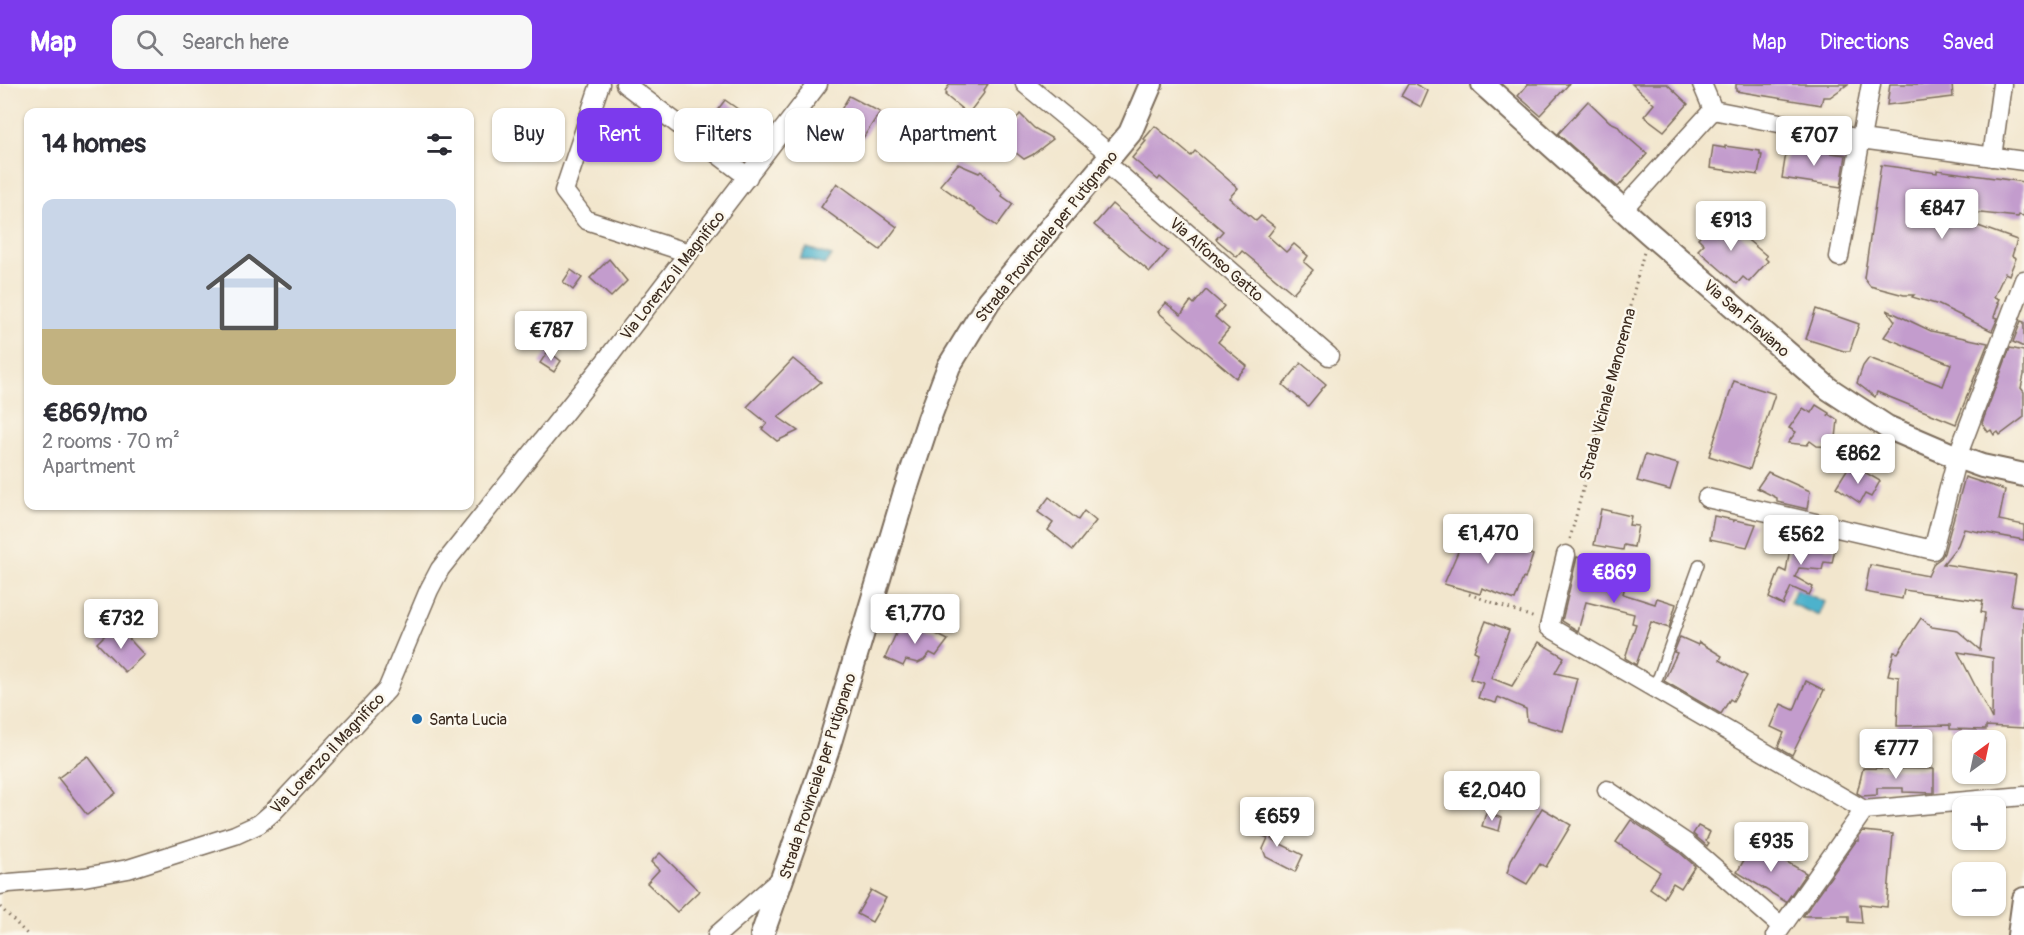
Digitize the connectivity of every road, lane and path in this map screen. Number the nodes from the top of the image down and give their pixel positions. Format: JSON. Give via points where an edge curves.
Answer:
{"nodes":[{"id":1,"x":600,"y":84,"type":"edge"},
{"id":2,"x":625,"y":84,"type":"edge"},
{"id":3,"x":818,"y":84,"type":"edge"},
{"id":4,"x":1025,"y":84,"type":"edge"},
{"id":5,"x":1151,"y":84,"type":"edge"},
{"id":6,"x":1482,"y":84,"type":"edge"},
{"id":7,"x":1701,"y":84,"type":"edge"},
{"id":8,"x":1871,"y":84,"type":"edge"},
{"id":9,"x":2002,"y":84,"type":"edge"},
{"id":10,"x":1713,"y":110,"type":"junction"},
{"id":11,"x":1861,"y":140,"type":"junction"},
{"id":12,"x":1992,"y":157,"type":"junction"},
{"id":13,"x":1108,"y":159,"type":"junction"},
{"id":14,"x":2024,"y":161,"type":"edge"},
{"id":15,"x":748,"y":177,"type":"junction"},
{"id":16,"x":1622,"y":210,"type":"junction"},
{"id":17,"x":1649,"y":233,"type":"junction"},
{"id":18,"x":689,"y":253,"type":"junction"},
{"id":19,"x":1839,"y":258,"type":"dead end"},
{"id":20,"x":2024,"y":280,"type":"edge"},
{"id":21,"x":1329,"y":356,"type":"dead end"},
{"id":22,"x":1957,"y":458,"type":"junction"},
{"id":23,"x":1982,"y":466,"type":"junction"},
{"id":24,"x":2024,"y":475,"type":"edge"},
{"id":25,"x":2024,"y":489,"type":"edge"},
{"id":26,"x":1707,"y":498,"type":"dead end"},
{"id":27,"x":1566,"y":555,"type":"joint"},
{"id":28,"x":1699,"y":564,"type":"dead end"},
{"id":29,"x":1469,"y":594,"type":"dead end"},
{"id":30,"x":1549,"y":627,"type":"junction"},
{"id":31,"x":1651,"y":686,"type":"junction"},
{"id":32,"x":1607,"y":790,"type":"dead end"},
{"id":33,"x":2024,"y":796,"type":"edge"},
{"id":34,"x":1864,"y":810,"type":"junction"},
{"id":35,"x":785,"y":875,"type":"junction"},
{"id":36,"x":0,"y":885,"type":"edge"},
{"id":37,"x":2024,"y":899,"type":"edge"},
{"id":38,"x":0,"y":907,"type":"edge"},
{"id":39,"x":1778,"y":930,"type":"edge"},
{"id":40,"x":28,"y":935,"type":"edge"},
{"id":41,"x":717,"y":935,"type":"edge"},
{"id":42,"x":762,"y":935,"type":"edge"},
{"id":43,"x":2019,"y":935,"type":"edge"}],
"edges":[{"from":1,"to":18,"type":"street","via":[[564,191],[586,220]]},
{"from":2,"to":15,"type":"street"},
{"from":3,"to":15,"type":"street","name":"Via Lorenzo il Magnifico"},
{"from":4,"to":13,"type":"street","name":"Via Alfonso Gatto"},
{"from":5,"to":13,"type":"street","name":"Strada Provinciale per Putignano","via":[[1130,133]]},
{"from":6,"to":16,"type":"street","name":"Via San Flaviano"},
{"from":7,"to":10,"type":"street"},
{"from":8,"to":11,"type":"street"},
{"from":9,"to":12,"type":"street"},
{"from":10,"to":11,"type":"street"},
{"from":10,"to":16,"type":"street"},
{"from":11,"to":12,"type":"street"},
{"from":11,"to":19,"type":"street"},
{"from":12,"to":14,"type":"street"},
{"from":13,"to":21,"type":"street","name":"Via Alfonso Gatto"},
{"from":13,"to":35,"type":"street","name":"Strada Provinciale per Putignano","via":[[989,301],[949,366],[907,484],[827,752]]},
{"from":15,"to":18,"type":"street","name":"Via Lorenzo il Magnifico"},
{"from":16,"to":17,"type":"street","name":"Via San Flaviano"},
{"from":17,"to":22,"type":"street","name":"Via San Flaviano","via":[[1829,389],[1887,427]]},
{"from":17,"to":27,"type":"path","name":"Strada Vicinale Manorenna"},
{"from":18,"to":36,"type":"street","name":"Via Lorenzo il Magnifico","via":[[440,569],[387,690],[273,812],[259,824],[235,835],[128,869]]},
{"from":20,"to":22,"type":"street"},
{"from":22,"to":23,"type":"street","name":"Via San Flaviano"},
{"from":22,"to":26,"type":"street","via":[[1933,550]]},
{"from":23,"to":24,"type":"street","name":"Via San Flaviano"},
{"from":23,"to":25,"type":"street","name":"Via San Flaviano"},
{"from":27,"to":30,"type":"street"},
{"from":28,"to":31,"type":"lane","via":[[1658,677]]},
{"from":29,"to":30,"type":"path"},
{"from":30,"to":31,"type":"street"},
{"from":31,"to":34,"type":"street"},
{"from":32,"to":39,"type":"street","via":[[1686,843]]},
{"from":33,"to":34,"type":"street"},
{"from":34,"to":39,"type":"street"},
{"from":35,"to":41,"type":"street"},
{"from":35,"to":42,"type":"street","name":"Strada Provinciale per Putignano"},
{"from":37,"to":43,"type":"street"},
{"from":38,"to":40,"type":"path"}]}
